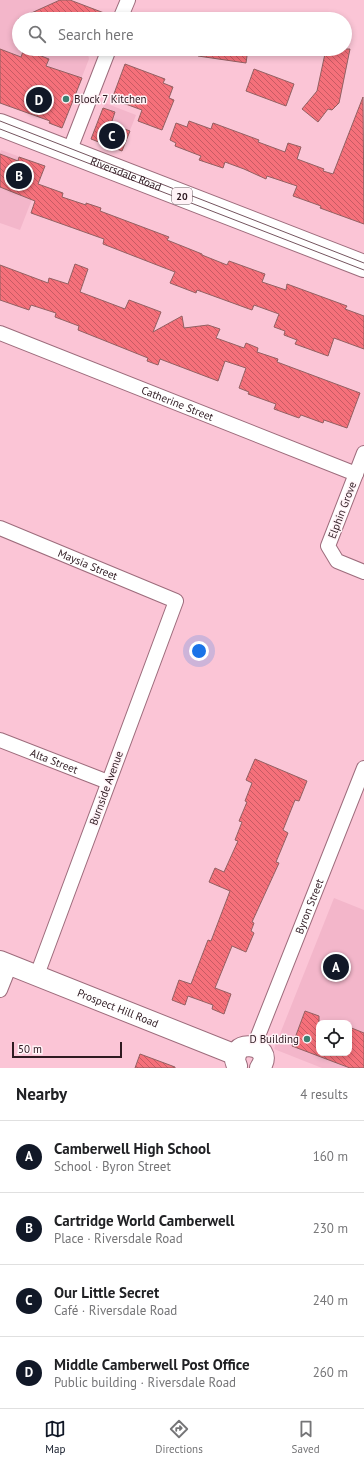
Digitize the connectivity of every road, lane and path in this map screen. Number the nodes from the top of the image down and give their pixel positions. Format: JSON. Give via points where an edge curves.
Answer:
{"nodes":[{"id":1,"x":128,"y":0,"type":"edge"},
{"id":2,"x":123,"y":12,"type":"edge"},
{"id":3,"x":105,"y":56,"type":"edge"},
{"id":4,"x":0,"y":125,"type":"edge"},
{"id":5,"x":69,"y":152,"type":"junction"},
{"id":6,"x":364,"y":266,"type":"edge"},
{"id":7,"x":0,"y":333,"type":"edge"},
{"id":8,"x":364,"y":453,"type":"edge"},
{"id":9,"x":356,"y":474,"type":"junction"},
{"id":10,"x":0,"y":528,"type":"edge"},
{"id":11,"x":364,"y":572,"type":"edge"},
{"id":12,"x":176,"y":601,"type":"joint"},
{"id":13,"x":0,"y":740,"type":"edge"},
{"id":14,"x":364,"y":768,"type":"edge"},
{"id":15,"x":108,"y":782,"type":"junction"},
{"id":16,"x":5,"y":963,"type":"edge"},
{"id":17,"x":37,"y":975,"type":"junction"},
{"id":18,"x":0,"y":990,"type":"edge"},
{"id":19,"x":254,"y":1046,"type":"junction"},
{"id":20,"x":237,"y":1061,"type":"edge"},
{"id":21,"x":264,"y":1067,"type":"edge"}],
"edges":[{"from":1,"to":2,"type":"street"},
{"from":3,"to":5,"type":"street"},
{"from":4,"to":5,"type":"main road","name":"Riversdale Road","number":"20"},
{"from":5,"to":6,"type":"main road","name":"Riversdale Road","number":"20"},
{"from":7,"to":9,"type":"street","name":"Catherine Street"},
{"from":8,"to":9,"type":"street","name":"Elphin Grove"},
{"from":9,"to":11,"type":"street","name":"Elphin Grove","via":[[328,546],[337,561]]},
{"from":10,"to":12,"type":"street","name":"Maysia Street"},
{"from":12,"to":15,"type":"street","name":"Burnside Avenue"},
{"from":13,"to":15,"type":"street","name":"Alta Street"},
{"from":14,"to":19,"type":"street","name":"Byron Street"},
{"from":15,"to":17,"type":"street","name":"Burnside Avenue"},
{"from":16,"to":17,"type":"street","name":"Prospect Hill Road"},
{"from":16,"to":18,"type":"street"},
{"from":17,"to":20,"type":"street","name":"Prospect Hill Road"},
{"from":19,"to":20,"type":"street","via":[[239,1049]]},
{"from":19,"to":21,"type":"street","via":[[261,1052]]}]}
